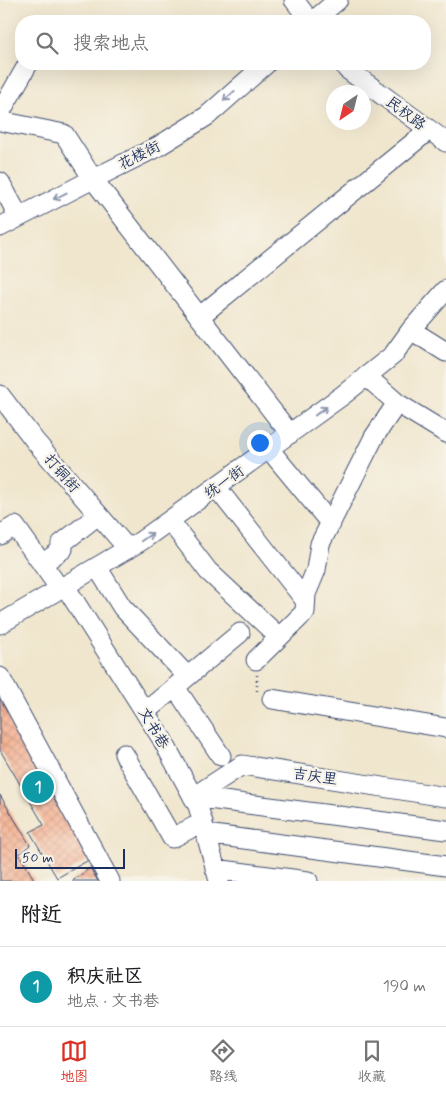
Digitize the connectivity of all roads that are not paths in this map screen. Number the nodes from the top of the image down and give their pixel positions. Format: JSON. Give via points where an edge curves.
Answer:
{"nodes":[{"id":1,"x":294,"y":0,"type":"edge"},
{"id":2,"x":338,"y":0,"type":"edge"},
{"id":3,"x":307,"y":15,"type":"edge"},
{"id":4,"x":319,"y":15,"type":"edge"},
{"id":5,"x":25,"y":70,"type":"edge"},
{"id":6,"x":259,"y":70,"type":"edge"},
{"id":7,"x":349,"y":70,"type":"edge"},
{"id":8,"x":0,"y":113,"type":"edge"},
{"id":9,"x":0,"y":121,"type":"edge"},
{"id":10,"x":429,"y":130,"type":"junction"},
{"id":11,"x":446,"y":142,"type":"edge"},
{"id":12,"x":93,"y":179,"type":"junction"},
{"id":13,"x":0,"y":182,"type":"edge"},
{"id":14,"x":19,"y":217,"type":"junction"},
{"id":15,"x":0,"y":227,"type":"edge"},
{"id":16,"x":446,"y":290,"type":"edge"},
{"id":17,"x":199,"y":316,"type":"junction"},
{"id":18,"x":411,"y":330,"type":"junction"},
{"id":19,"x":446,"y":352,"type":"edge"},
{"id":20,"x":366,"y":376,"type":"junction"},
{"id":21,"x":1,"y":398,"type":"edge"},
{"id":22,"x":397,"y":403,"type":"junction"},
{"id":23,"x":446,"y":433,"type":"edge"},
{"id":24,"x":290,"y":434,"type":"junction"},
{"id":25,"x":269,"y":449,"type":"junction"},
{"id":26,"x":216,"y":487,"type":"junction"},
{"id":27,"x":98,"y":515,"type":"junction"},
{"id":28,"x":170,"y":521,"type":"junction"},
{"id":29,"x":330,"y":524,"type":"junction"},
{"id":30,"x":3,"y":529,"type":"edge"},
{"id":31,"x":128,"y":549,"type":"junction"},
{"id":32,"x":42,"y":564,"type":"junction"},
{"id":33,"x":97,"y":567,"type":"junction"},
{"id":34,"x":63,"y":587,"type":"junction"},
{"id":35,"x":306,"y":600,"type":"junction"},
{"id":36,"x":2,"y":619,"type":"edge"},
{"id":37,"x":240,"y":634,"type":"dead end"},
{"id":38,"x":279,"y":638,"type":"junction"},
{"id":39,"x":256,"y":660,"type":"dead end"},
{"id":40,"x":0,"y":677,"type":"edge"},
{"id":41,"x":181,"y":682,"type":"junction"},
{"id":42,"x":272,"y":699,"type":"dead end"},
{"id":43,"x":145,"y":712,"type":"junction"},
{"id":44,"x":446,"y":728,"type":"edge"},
{"id":45,"x":124,"y":754,"type":"dead end"},
{"id":46,"x":221,"y":756,"type":"dead end"},
{"id":47,"x":193,"y":797,"type":"junction"},
{"id":48,"x":446,"y":797,"type":"edge"},
{"id":49,"x":204,"y":828,"type":"junction"},
{"id":50,"x":446,"y":830,"type":"edge"},
{"id":51,"x":446,"y":866,"type":"edge"},
{"id":52,"x":217,"y":875,"type":"edge"},
{"id":53,"x":110,"y":881,"type":"edge"},
{"id":54,"x":308,"y":881,"type":"edge"}],
"edges":[{"from":1,"to":3,"type":"street"},
{"from":2,"to":4,"type":"street"},
{"from":5,"to":8,"type":"street"},
{"from":6,"to":12,"type":"street","name":"花楼街","one_way":true,"via":[[207,116],[157,147]]},
{"from":7,"to":10,"type":"street","name":"民权路"},
{"from":9,"to":12,"type":"street","via":[[64,134]]},
{"from":10,"to":11,"type":"street","name":"民权路"},
{"from":10,"to":17,"type":"street"},
{"from":12,"to":14,"type":"street","name":"花楼街","one_way":true},
{"from":12,"to":17,"type":"street"},
{"from":13,"to":14,"type":"street"},
{"from":14,"to":15,"type":"street","name":"花楼街"},
{"from":16,"to":18,"type":"street","name":"统一街"},
{"from":17,"to":24,"type":"street"},
{"from":18,"to":19,"type":"street"},
{"from":18,"to":20,"type":"street","name":"统一街","via":[[393,355]]},
{"from":20,"to":22,"type":"street"},
{"from":24,"to":20,"type":"street","name":"统一街","one_way":true},
{"from":21,"to":27,"type":"street","name":"打铜街"},
{"from":22,"to":23,"type":"street"},
{"from":22,"to":29,"type":"street","via":[[374,437]]},
{"from":24,"to":25,"type":"street","name":"统一街"},
{"from":25,"to":26,"type":"street","name":"统一街"},
{"from":25,"to":29,"type":"street"},
{"from":26,"to":28,"type":"street","name":"统一街"},
{"from":26,"to":35,"type":"street"},
{"from":27,"to":31,"type":"street","name":"打铜街"},
{"from":27,"to":32,"type":"street","via":[[60,544],[63,549]]},
{"from":31,"to":28,"type":"street","name":"统一街","one_way":true},
{"from":28,"to":38,"type":"street","via":[[208,571]]},
{"from":29,"to":35,"type":"street","via":[[320,544]]},
{"from":30,"to":32,"type":"street","name":"文书巷","via":[[15,526]]},
{"from":31,"to":33,"type":"street","name":"统一街"},
{"from":32,"to":34,"type":"street","name":"文书巷"},
{"from":33,"to":34,"type":"street","name":"统一街"},
{"from":33,"to":41,"type":"street","via":[[122,607]]},
{"from":34,"to":36,"type":"street","name":"统一街"},
{"from":34,"to":43,"type":"street","name":"文书巷"},
{"from":35,"to":38,"type":"street","via":[[305,612]]},
{"from":37,"to":41,"type":"street"},
{"from":38,"to":39,"type":"street"},
{"from":40,"to":53,"type":"street"},
{"from":41,"to":43,"type":"street"},
{"from":41,"to":46,"type":"street"},
{"from":42,"to":44,"type":"street"},
{"from":43,"to":47,"type":"street","name":"文书巷"},
{"from":45,"to":49,"type":"street","via":[[172,838]]},
{"from":47,"to":48,"type":"street","name":"吉庆里","via":[[242,764]]},
{"from":47,"to":49,"type":"street","name":"文书巷"},
{"from":47,"to":50,"type":"street"},
{"from":49,"to":51,"type":"street"},
{"from":49,"to":52,"type":"street","name":"文书巷"},
{"from":52,"to":54,"type":"street"}]}
